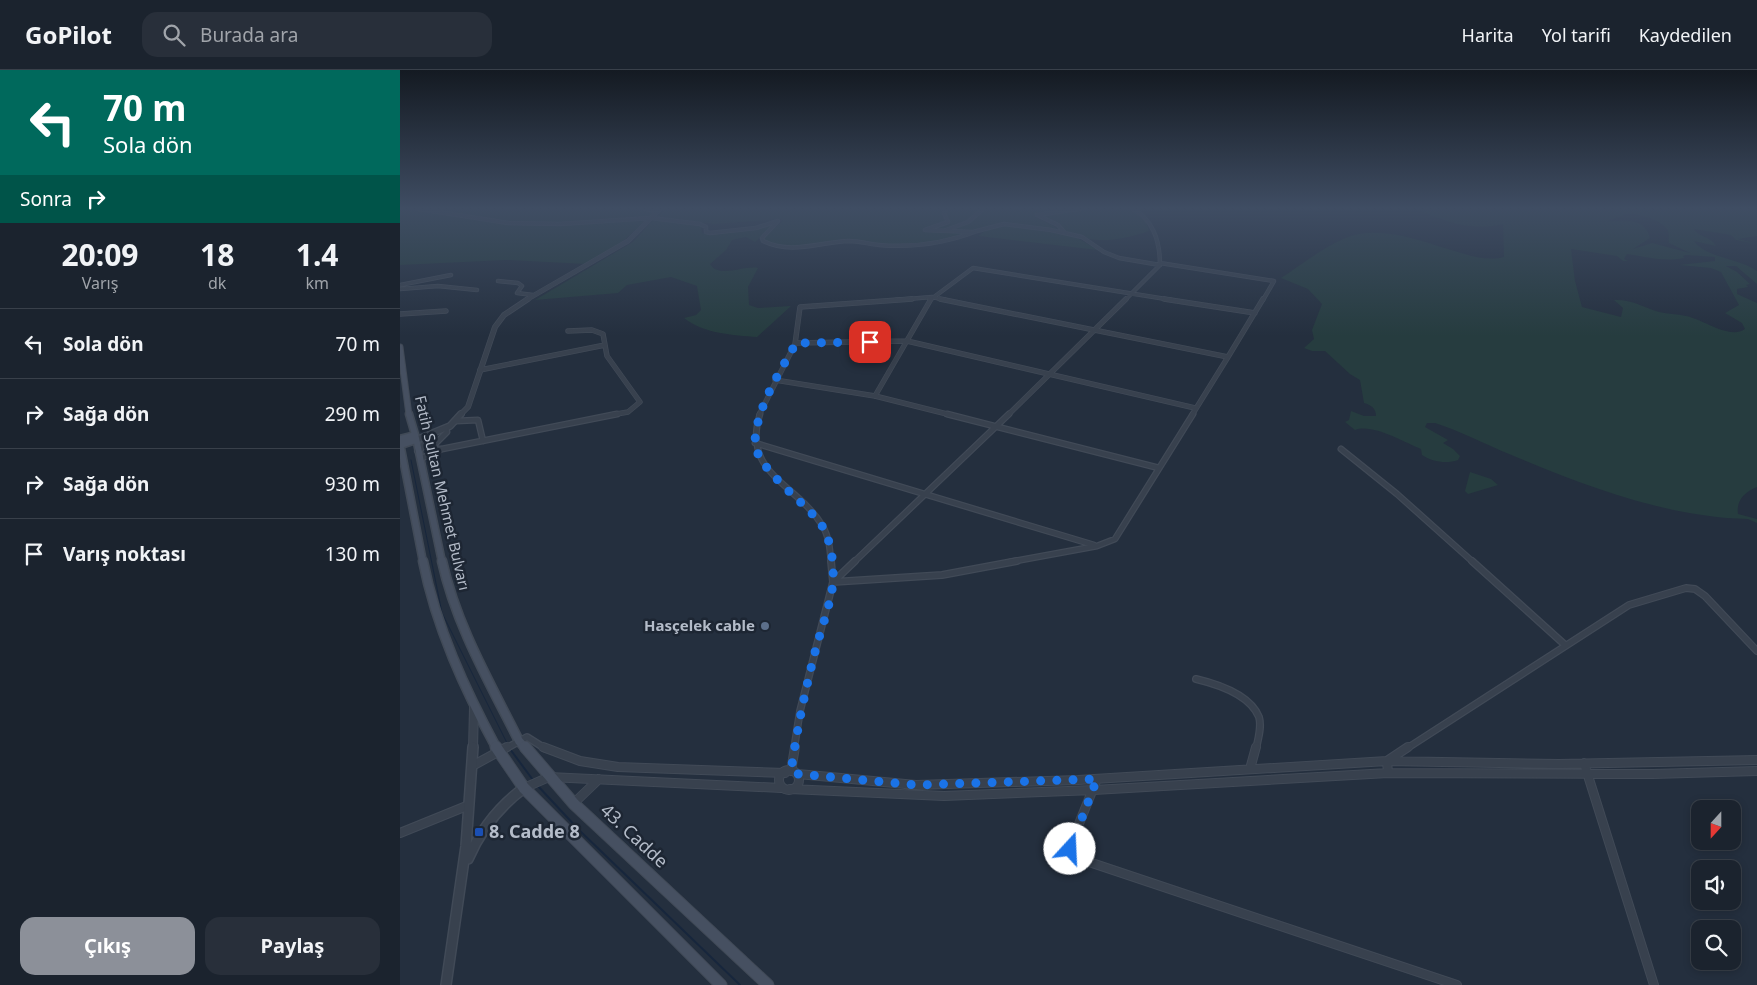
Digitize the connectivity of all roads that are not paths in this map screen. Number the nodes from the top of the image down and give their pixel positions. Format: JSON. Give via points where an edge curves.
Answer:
{"nodes":[{"id":1,"x":612,"y":251,"type":"edge"},
{"id":2,"x":1102,"y":251,"type":"edge"},
{"id":3,"x":1158,"y":251,"type":"edge"},
{"id":4,"x":1160,"y":264,"type":"junction"},
{"id":5,"x":451,"y":276,"type":"dead end"},
{"id":6,"x":498,"y":281,"type":"dead end"},
{"id":7,"x":400,"y":285,"type":"edge"},
{"id":8,"x":400,"y":289,"type":"edge"},
{"id":9,"x":477,"y":290,"type":"dead end"},
{"id":10,"x":1133,"y":293,"type":"junction"},
{"id":11,"x":533,"y":295,"type":"junction"},
{"id":12,"x":932,"y":297,"type":"junction"},
{"id":13,"x":446,"y":311,"type":"dead end"},
{"id":14,"x":1255,"y":313,"type":"junction"},
{"id":15,"x":400,"y":314,"type":"edge"},
{"id":16,"x":1094,"y":330,"type":"junction"},
{"id":17,"x":568,"y":331,"type":"dead end"},
{"id":18,"x":907,"y":341,"type":"junction"},
{"id":19,"x":796,"y":343,"type":"junction"},
{"id":20,"x":605,"y":345,"type":"junction"},
{"id":21,"x":400,"y":347,"type":"edge"},
{"id":22,"x":1228,"y":357,"type":"junction"},
{"id":23,"x":480,"y":370,"type":"junction"},
{"id":24,"x":1048,"y":374,"type":"junction"},
{"id":25,"x":775,"y":380,"type":"junction"},
{"id":26,"x":874,"y":396,"type":"junction"},
{"id":27,"x":1195,"y":408,"type":"junction"},
{"id":28,"x":456,"y":421,"type":"junction"},
{"id":29,"x":996,"y":427,"type":"junction"},
{"id":30,"x":446,"y":428,"type":"junction"},
{"id":31,"x":435,"y":433,"type":"junction"},
{"id":32,"x":415,"y":438,"type":"junction"},
{"id":33,"x":483,"y":441,"type":"junction"},
{"id":34,"x":400,"y":442,"type":"edge"},
{"id":35,"x":755,"y":442,"type":"junction"},
{"id":36,"x":442,"y":449,"type":"junction"},
{"id":37,"x":1341,"y":449,"type":"dead end"},
{"id":38,"x":418,"y":451,"type":"junction"},
{"id":39,"x":420,"y":460,"type":"junction"},
{"id":40,"x":1159,"y":468,"type":"junction"},
{"id":41,"x":924,"y":494,"type":"junction"},
{"id":42,"x":1097,"y":546,"type":"junction"},
{"id":43,"x":833,"y":582,"type":"junction"},
{"id":44,"x":1564,"y":644,"type":"junction"},
{"id":45,"x":1757,"y":651,"type":"edge"},
{"id":46,"x":1196,"y":678,"type":"dead end"},
{"id":47,"x":495,"y":696,"type":"joint"},
{"id":48,"x":474,"y":707,"type":"junction"},
{"id":49,"x":523,"y":739,"type":"junction"},
{"id":50,"x":499,"y":752,"type":"junction"},
{"id":51,"x":1757,"y":760,"type":"edge"},
{"id":52,"x":1386,"y":761,"type":"junction"},
{"id":53,"x":1584,"y":764,"type":"junction"},
{"id":54,"x":474,"y":765,"type":"junction"},
{"id":55,"x":1250,"y":769,"type":"junction"},
{"id":56,"x":1757,"y":771,"type":"edge"},
{"id":57,"x":792,"y":773,"type":"junction"},
{"id":58,"x":1388,"y":773,"type":"junction"},
{"id":59,"x":1588,"y":773,"type":"junction"},
{"id":60,"x":549,"y":777,"type":"junction"},
{"id":61,"x":599,"y":779,"type":"junction"},
{"id":62,"x":1097,"y":779,"type":"junction"},
{"id":63,"x":524,"y":788,"type":"junction"},
{"id":64,"x":781,"y":788,"type":"junction"},
{"id":65,"x":790,"y":789,"type":"junction"},
{"id":66,"x":1094,"y":790,"type":"junction"},
{"id":67,"x":574,"y":804,"type":"junction"},
{"id":68,"x":470,"y":805,"type":"junction"},
{"id":69,"x":400,"y":833,"type":"edge"},
{"id":70,"x":465,"y":865,"type":"junction"},
{"id":71,"x":446,"y":985,"type":"edge"},
{"id":72,"x":721,"y":985,"type":"edge"},
{"id":73,"x":768,"y":985,"type":"edge"},
{"id":74,"x":1457,"y":985,"type":"edge"},
{"id":75,"x":1654,"y":985,"type":"edge"}],
"edges":[{"from":1,"to":11,"type":"street"},
{"from":2,"to":4,"type":"street","via":[[1120,258]]},
{"from":3,"to":4,"type":"street"},
{"from":4,"to":10,"type":"street"},
{"from":4,"to":14,"type":"street","via":[[1274,281]]},
{"from":5,"to":7,"type":"street"},
{"from":6,"to":11,"type":"street","via":[[518,283],[522,286],[517,293]]},
{"from":8,"to":9,"type":"street","via":[[438,286]]},
{"from":10,"to":12,"type":"street","via":[[976,267],[968,269]]},
{"from":10,"to":14,"type":"street"},
{"from":10,"to":16,"type":"street"},
{"from":11,"to":23,"type":"street","via":[[504,315],[495,327]]},
{"from":12,"to":16,"type":"street"},
{"from":12,"to":18,"type":"street"},
{"from":12,"to":19,"type":"street","via":[[800,307]]},
{"from":13,"to":15,"type":"street"},
{"from":14,"to":22,"type":"street"},
{"from":16,"to":22,"type":"street"},
{"from":16,"to":24,"type":"street"},
{"from":17,"to":20,"type":"street","via":[[598,331],[603,334]]},
{"from":18,"to":19,"type":"street"},
{"from":18,"to":24,"type":"street"},
{"from":18,"to":26,"type":"street"},
{"from":19,"to":25,"type":"street"},
{"from":20,"to":23,"type":"street"},
{"from":20,"to":33,"type":"street","via":[[607,356],[640,402],[636,407],[628,412]]},
{"from":21,"to":32,"type":"main road","name":"Fatih Sultan Mehmet Bulvarı","via":[[409,418]]},
{"from":22,"to":27,"type":"street"},
{"from":23,"to":28,"type":"street","via":[[468,407]]},
{"from":24,"to":27,"type":"street"},
{"from":24,"to":29,"type":"street"},
{"from":25,"to":26,"type":"street"},
{"from":25,"to":35,"type":"street","via":[[759,418]]},
{"from":26,"to":29,"type":"street"},
{"from":27,"to":40,"type":"street"},
{"from":28,"to":30,"type":"street"},
{"from":28,"to":33,"type":"street","via":[[478,420]]},
{"from":29,"to":40,"type":"street"},
{"from":29,"to":41,"type":"street"},
{"from":30,"to":31,"type":"street"},
{"from":30,"to":32,"type":"street"},
{"from":30,"to":36,"type":"street","via":[[447,432],[433,446]]},
{"from":31,"to":32,"type":"street"},
{"from":31,"to":38,"type":"street"},
{"from":32,"to":34,"type":"main road"},
{"from":32,"to":38,"type":"main road","name":"Fatih Sultan Mehmet Bulvarı"},
{"from":33,"to":36,"type":"street"},
{"from":34,"to":48,"type":"main road","name":"Fatih Sultan Mehmet Bulvarı","via":[[430,598]]},
{"from":35,"to":41,"type":"street"},
{"from":35,"to":43,"type":"street","via":[[767,468],[821,523],[829,541]]},
{"from":36,"to":39,"type":"street"},
{"from":37,"to":44,"type":"street","via":[[1397,494]]},
{"from":38,"to":39,"type":"main road","name":"Fatih Sultan Mehmet Bulvarı"},
{"from":39,"to":47,"type":"main road","name":"Fatih Sultan Mehmet Bulvarı","via":[[448,589]]},
{"from":40,"to":42,"type":"street","via":[[1116,540]]},
{"from":41,"to":42,"type":"street"},
{"from":41,"to":43,"type":"street"},
{"from":42,"to":43,"type":"street","via":[[942,575]]},
{"from":43,"to":57,"type":"street","via":[[800,711]]},
{"from":44,"to":45,"type":"street","via":[[1629,605],[1688,588],[1706,596]]},
{"from":44,"to":52,"type":"street"},
{"from":46,"to":55,"type":"street","via":[[1229,690],[1256,713],[1260,727]]},
{"from":47,"to":49,"type":"main road","name":"43. Cadde"},
{"from":48,"to":50,"type":"main road"},
{"from":48,"to":54,"type":"street"},
{"from":49,"to":50,"type":"street"},
{"from":49,"to":57,"type":"street","via":[[604,767]]},
{"from":49,"to":60,"type":"main road","name":"43. Cadde"},
{"from":50,"to":54,"type":"street"},
{"from":50,"to":63,"type":"main road"},
{"from":51,"to":53,"type":"street"},
{"from":52,"to":53,"type":"street"},
{"from":52,"to":55,"type":"street"},
{"from":52,"to":58,"type":"street"},
{"from":53,"to":59,"type":"street"},
{"from":54,"to":68,"type":"street"},
{"from":55,"to":62,"type":"street"},
{"from":56,"to":59,"type":"street"},
{"from":57,"to":62,"type":"street","via":[[916,785]]},
{"from":57,"to":64,"type":"street","via":[[778,780]]},
{"from":57,"to":65,"type":"street","via":[[798,783]]},
{"from":58,"to":59,"type":"street"},
{"from":58,"to":66,"type":"street"},
{"from":59,"to":75,"type":"street"},
{"from":60,"to":61,"type":"street"},
{"from":60,"to":63,"type":"street"},
{"from":60,"to":67,"type":"main road","name":"43. Cadde"},
{"from":61,"to":64,"type":"street"},
{"from":61,"to":67,"type":"street"},
{"from":62,"to":66,"type":"street"},
{"from":63,"to":70,"type":"street","via":[[484,825]]},
{"from":63,"to":72,"type":"main road"},
{"from":64,"to":65,"type":"street"},
{"from":65,"to":66,"type":"street","via":[[944,796]]},
{"from":66,"to":74,"type":"street","via":[[1070,846],[1070,852],[1077,858]]},
{"from":67,"to":73,"type":"main road","name":"43. Cadde"},
{"from":68,"to":69,"type":"street"},
{"from":68,"to":70,"type":"street"},
{"from":70,"to":71,"type":"street"}]}
